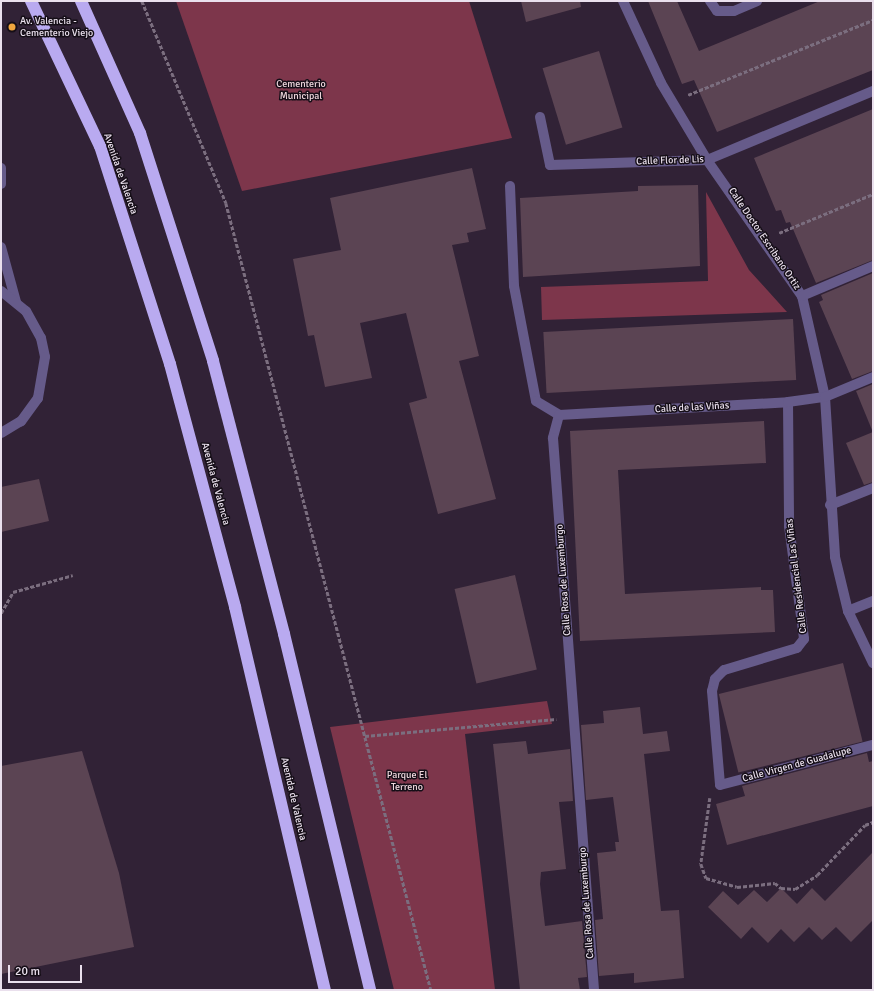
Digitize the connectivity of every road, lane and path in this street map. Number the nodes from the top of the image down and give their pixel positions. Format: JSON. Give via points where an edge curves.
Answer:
{"nodes":[{"id":1,"x":31,"y":1,"type":"edge"},
{"id":2,"x":81,"y":1,"type":"edge"},
{"id":3,"x":142,"y":1,"type":"edge"},
{"id":4,"x":623,"y":1,"type":"edge"},
{"id":5,"x":710,"y":1,"type":"edge"},
{"id":6,"x":757,"y":1,"type":"edge"},
{"id":7,"x":873,"y":20,"type":"edge"},
{"id":8,"x":873,"y":91,"type":"edge"},
{"id":9,"x":672,"y":102,"type":"junction"},
{"id":10,"x":540,"y":117,"type":"dead end"},
{"id":11,"x":707,"y":160,"type":"junction"},
{"id":12,"x":1,"y":168,"type":"edge"},
{"id":13,"x":1,"y":184,"type":"edge"},
{"id":14,"x":510,"y":186,"type":"dead end"},
{"id":15,"x":873,"y":194,"type":"edge"},
{"id":16,"x":764,"y":239,"type":"junction"},
{"id":17,"x":1,"y":246,"type":"edge"},
{"id":18,"x":873,"y":266,"type":"edge"},
{"id":19,"x":1,"y":291,"type":"edge"},
{"id":20,"x":802,"y":296,"type":"junction"},
{"id":21,"x":16,"y":302,"type":"junction"},
{"id":22,"x":873,"y":377,"type":"edge"},
{"id":23,"x":825,"y":397,"type":"junction"},
{"id":24,"x":788,"y":402,"type":"junction"},
{"id":25,"x":559,"y":415,"type":"junction"},
{"id":26,"x":1,"y":433,"type":"edge"},
{"id":27,"x":873,"y":488,"type":"edge"},
{"id":28,"x":830,"y":505,"type":"junction"},
{"id":29,"x":73,"y":575,"type":"dead end"},
{"id":30,"x":873,"y":601,"type":"edge"},
{"id":31,"x":848,"y":611,"type":"junction"},
{"id":32,"x":1,"y":613,"type":"edge"},
{"id":33,"x":873,"y":662,"type":"edge"},
{"id":34,"x":574,"y":718,"type":"junction"},
{"id":35,"x":365,"y":736,"type":"junction"},
{"id":36,"x":873,"y":745,"type":"edge"},
{"id":37,"x":720,"y":785,"type":"junction"},
{"id":38,"x":873,"y":822,"type":"edge"},
{"id":39,"x":325,"y":990,"type":"edge"},
{"id":40,"x":370,"y":990,"type":"edge"},
{"id":41,"x":431,"y":990,"type":"edge"},
{"id":42,"x":594,"y":990,"type":"edge"}],
"edges":[{"from":1,"to":39,"type":"highway","name":"Avenida de Valencia","via":[[100,146],[170,364],[236,607]]},
{"from":2,"to":40,"type":"highway","via":[[140,133],[213,361],[284,634]]},
{"from":3,"to":35,"type":"path","via":[[226,203]]},
{"from":4,"to":9,"type":"street","name":"Calle Doctor Escribano Ortiz"},
{"from":5,"to":6,"type":"street","via":[[717,12],[734,10]]},
{"from":7,"to":9,"type":"path"},
{"from":8,"to":11,"type":"street","name":"Calle Flor de Lis"},
{"from":9,"to":11,"type":"street","name":"Calle Doctor Escribano Ortiz"},
{"from":10,"to":11,"type":"street","name":"Calle Flor de Lis","via":[[550,165]]},
{"from":11,"to":16,"type":"street","name":"Calle Doctor Escribano Ortiz"},
{"from":12,"to":13,"type":"street"},
{"from":14,"to":25,"type":"street","via":[[514,286],[536,401]]},
{"from":15,"to":16,"type":"path"},
{"from":16,"to":20,"type":"street","name":"Calle Doctor Escribano Ortiz"},
{"from":17,"to":21,"type":"street"},
{"from":18,"to":20,"type":"street"},
{"from":19,"to":21,"type":"street"},
{"from":20,"to":23,"type":"street","name":"Calle Doctor Escribano Ortiz"},
{"from":21,"to":26,"type":"street","via":[[26,311],[41,338],[45,357],[43,384],[22,421]]},
{"from":22,"to":23,"type":"street","name":"Calle de las Viñas"},
{"from":23,"to":24,"type":"street","name":"Calle de las Viñas"},
{"from":23,"to":28,"type":"street","name":"Calle Doctor Escribano Ortiz"},
{"from":24,"to":25,"type":"street","name":"Calle de las Viñas"},
{"from":24,"to":37,"type":"street","name":"Calle Residencial Las Viñas","via":[[789,526],[804,639],[797,648],[724,670],[715,679],[712,691]]},
{"from":25,"to":34,"type":"street","name":"Calle Rosa de Luxemburgo","via":[[553,438]]},
{"from":27,"to":28,"type":"street"},
{"from":28,"to":31,"type":"street","name":"Calle Doctor Escribano Ortiz","via":[[835,557]]},
{"from":29,"to":32,"type":"path","via":[[13,592]]},
{"from":30,"to":31,"type":"street"},
{"from":31,"to":33,"type":"street","name":"Calle Doctor Escribano Ortiz"},
{"from":34,"to":35,"type":"path"},
{"from":34,"to":42,"type":"street","name":"Calle Rosa de Luxemburgo"},
{"from":35,"to":41,"type":"path"},
{"from":36,"to":37,"type":"street","name":"Calle Virgen de Guadalupe"},
{"from":37,"to":38,"type":"path","via":[[707,802],[701,864],[706,878],[737,887],[775,883],[781,888],[794,889],[817,875],[865,825]]}]}
